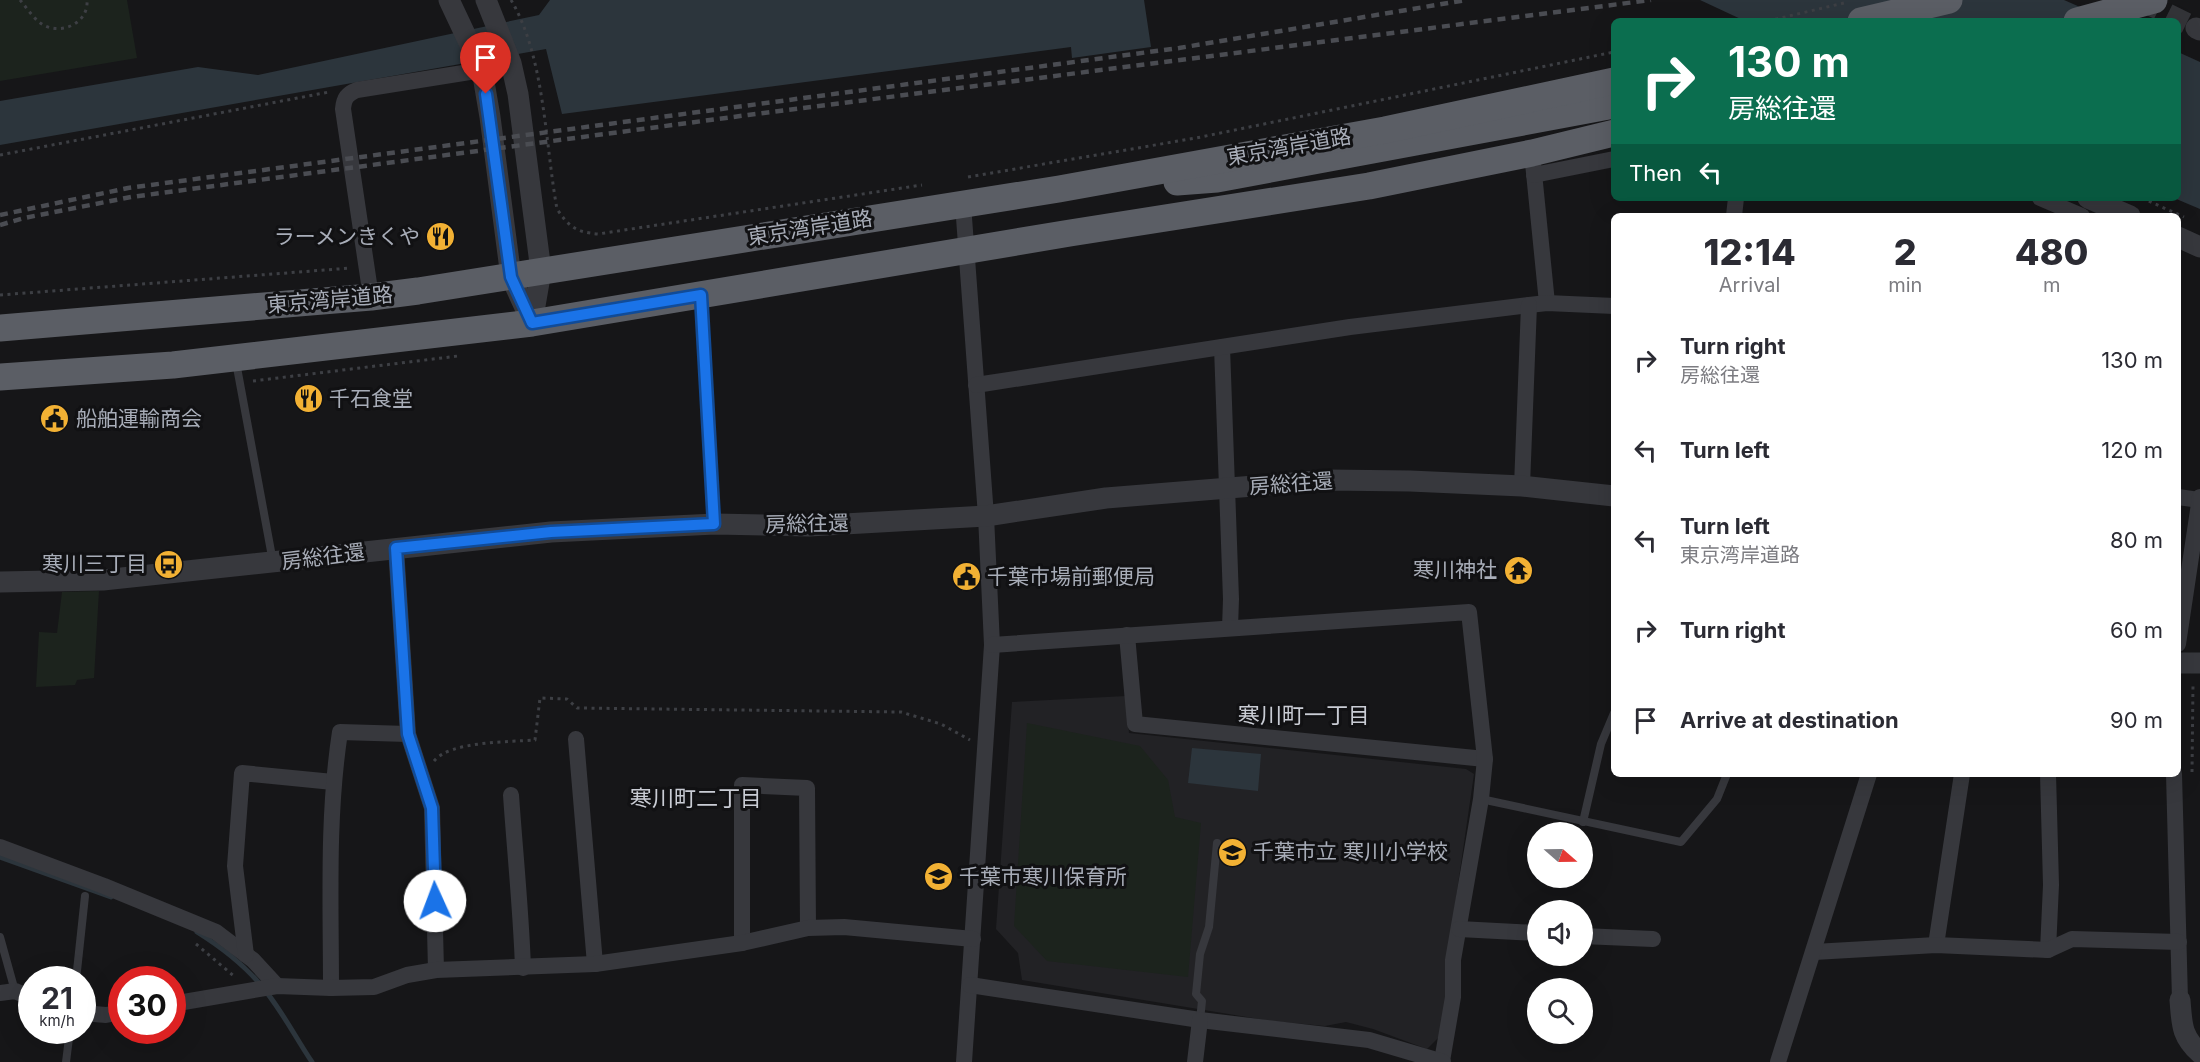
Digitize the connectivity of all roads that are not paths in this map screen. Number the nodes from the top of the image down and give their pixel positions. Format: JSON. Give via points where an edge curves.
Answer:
{"nodes":[{"id":1,"x":1949,"y":0,"type":"edge"},
{"id":2,"x":2154,"y":0,"type":"edge"},
{"id":3,"x":450,"y":1,"type":"edge"},
{"id":4,"x":489,"y":8,"type":"edge"},
{"id":5,"x":1874,"y":18,"type":"edge"},
{"id":6,"x":2091,"y":18,"type":"edge"},
{"id":7,"x":482,"y":70,"type":"junction"},
{"id":8,"x":1611,"y":82,"type":"edge"},
{"id":9,"x":1611,"y":106,"type":"edge"},
{"id":10,"x":1611,"y":134,"type":"edge"},
{"id":11,"x":1611,"y":159,"type":"edge"},
{"id":12,"x":1533,"y":164,"type":"junction"},
{"id":13,"x":1059,"y":189,"type":"junction"},
{"id":14,"x":2047,"y":201,"type":"edge"},
{"id":15,"x":2095,"y":201,"type":"edge"},
{"id":16,"x":963,"y":204,"type":"junction"},
{"id":17,"x":2075,"y":213,"type":"edge"},
{"id":18,"x":2123,"y":213,"type":"edge"},
{"id":19,"x":2184,"y":229,"type":"edge"},
{"id":20,"x":2200,"y":247,"type":"edge"},
{"id":21,"x":966,"y":250,"type":"junction"},
{"id":22,"x":541,"y":271,"type":"junction"},
{"id":23,"x":511,"y":277,"type":"junction"},
{"id":24,"x":701,"y":295,"type":"junction"},
{"id":25,"x":371,"y":297,"type":"junction"},
{"id":26,"x":1547,"y":303,"type":"junction"},
{"id":27,"x":1529,"y":305,"type":"junction"},
{"id":28,"x":1611,"y":306,"type":"edge"},
{"id":29,"x":532,"y":323,"type":"junction"},
{"id":30,"x":0,"y":328,"type":"edge"},
{"id":31,"x":1222,"y":347,"type":"junction"},
{"id":32,"x":236,"y":358,"type":"junction"},
{"id":33,"x":0,"y":377,"type":"edge"},
{"id":34,"x":976,"y":385,"type":"junction"},
{"id":35,"x":1522,"y":486,"type":"junction"},
{"id":36,"x":1227,"y":489,"type":"junction"},
{"id":37,"x":1611,"y":496,"type":"edge"},
{"id":38,"x":2181,"y":497,"type":"edge"},
{"id":39,"x":2200,"y":499,"type":"edge"},
{"id":40,"x":986,"y":516,"type":"junction"},
{"id":41,"x":714,"y":524,"type":"junction"},
{"id":42,"x":396,"y":548,"type":"junction"},
{"id":43,"x":273,"y":563,"type":"junction"},
{"id":44,"x":2183,"y":577,"type":"edge"},
{"id":45,"x":0,"y":582,"type":"edge"},
{"id":46,"x":2181,"y":604,"type":"edge"},
{"id":47,"x":1230,"y":628,"type":"junction"},
{"id":48,"x":1127,"y":635,"type":"junction"},
{"id":49,"x":992,"y":645,"type":"junction"},
{"id":50,"x":2181,"y":663,"type":"edge"},
{"id":51,"x":2200,"y":663,"type":"edge"},
{"id":52,"x":1611,"y":720,"type":"edge"},
{"id":53,"x":408,"y":734,"type":"junction"},
{"id":54,"x":576,"y":739,"type":"dead end"},
{"id":55,"x":1485,"y":759,"type":"junction"},
{"id":56,"x":1726,"y":777,"type":"edge"},
{"id":57,"x":1868,"y":777,"type":"edge"},
{"id":58,"x":1962,"y":777,"type":"edge"},
{"id":59,"x":2048,"y":777,"type":"edge"},
{"id":60,"x":2174,"y":777,"type":"edge"},
{"id":61,"x":333,"y":782,"type":"junction"},
{"id":62,"x":511,"y":795,"type":"dead end"},
{"id":63,"x":1481,"y":799,"type":"junction"},
{"id":64,"x":1583,"y":822,"type":"joint"},
{"id":65,"x":1593,"y":824,"type":"edge"},
{"id":66,"x":1217,"y":843,"type":"dead end"},
{"id":67,"x":0,"y":848,"type":"edge"},
{"id":68,"x":85,"y":896,"type":"dead end"},
{"id":69,"x":808,"y":928,"type":"junction"},
{"id":70,"x":1459,"y":929,"type":"junction"},
{"id":71,"x":1527,"y":932,"type":"edge"},
{"id":72,"x":1593,"y":936,"type":"edge"},
{"id":73,"x":0,"y":937,"type":"edge"},
{"id":74,"x":973,"y":939,"type":"junction"},
{"id":75,"x":1653,"y":939,"type":"dead end"},
{"id":76,"x":2179,"y":942,"type":"junction"},
{"id":77,"x":742,"y":943,"type":"junction"},
{"id":78,"x":1936,"y":945,"type":"junction"},
{"id":79,"x":2048,"y":950,"type":"junction"},
{"id":80,"x":1814,"y":952,"type":"junction"},
{"id":81,"x":246,"y":955,"type":"junction"},
{"id":82,"x":595,"y":964,"type":"junction"},
{"id":83,"x":78,"y":966,"type":"edge"},
{"id":84,"x":523,"y":968,"type":"junction"},
{"id":85,"x":436,"y":970,"type":"junction"},
{"id":86,"x":970,"y":985,"type":"junction"},
{"id":87,"x":263,"y":988,"type":"junction"},
{"id":88,"x":331,"y":988,"type":"junction"},
{"id":89,"x":8,"y":992,"type":"edge"},
{"id":90,"x":2180,"y":1000,"type":"joint"},
{"id":91,"x":186,"y":1002,"type":"edge"},
{"id":92,"x":1200,"y":1020,"type":"junction"},
{"id":93,"x":68,"y":1044,"type":"edge"},
{"id":94,"x":2200,"y":1053,"type":"edge"},
{"id":95,"x":1443,"y":1061,"type":"edge"},
{"id":96,"x":66,"y":1062,"type":"edge"},
{"id":97,"x":964,"y":1062,"type":"edge"},
{"id":98,"x":1196,"y":1062,"type":"edge"},
{"id":99,"x":1778,"y":1062,"type":"edge"}],
"edges":[{"from":1,"to":5,"type":"highway"},
{"from":2,"to":6,"type":"highway"},
{"from":3,"to":7,"type":"street"},
{"from":4,"to":22,"type":"street","via":[[511,63],[518,94]]},
{"from":7,"to":23,"type":"street"},
{"from":7,"to":25,"type":"street","via":[[357,90],[348,93],[344,100]]},
{"from":8,"to":13,"type":"highway","name":"東京湾岸道路","via":[[1385,130]]},
{"from":9,"to":13,"type":"highway","via":[[1217,179]]},
{"from":10,"to":12,"type":"highway"},
{"from":11,"to":12,"type":"street"},
{"from":12,"to":21,"type":"highway"},
{"from":12,"to":26,"type":"street"},
{"from":13,"to":16,"type":"highway","name":"東京湾岸道路"},
{"from":14,"to":17,"type":"street"},
{"from":15,"to":18,"type":"street"},
{"from":16,"to":21,"type":"street"},
{"from":16,"to":22,"type":"highway","name":"東京湾岸道路"},
{"from":19,"to":20,"type":"street"},
{"from":21,"to":24,"type":"highway"},
{"from":21,"to":34,"type":"street"},
{"from":22,"to":23,"type":"highway","name":"東京湾岸道路"},
{"from":22,"to":29,"type":"street"},
{"from":23,"to":25,"type":"highway","name":"東京湾岸道路"},
{"from":23,"to":29,"type":"street"},
{"from":24,"to":29,"type":"highway"},
{"from":24,"to":41,"type":"lane"},
{"from":25,"to":30,"type":"highway","name":"東京湾岸道路"},
{"from":26,"to":27,"type":"street"},
{"from":26,"to":28,"type":"street"},
{"from":27,"to":31,"type":"street"},
{"from":27,"to":35,"type":"street"},
{"from":29,"to":32,"type":"highway"},
{"from":31,"to":34,"type":"street"},
{"from":31,"to":36,"type":"street"},
{"from":32,"to":33,"type":"highway"},
{"from":32,"to":43,"type":"lane"},
{"from":34,"to":40,"type":"street"},
{"from":35,"to":36,"type":"street","name":"房総往還","via":[[1328,480]]},
{"from":35,"to":37,"type":"street","name":"房総往還"},
{"from":36,"to":40,"type":"street","name":"房総往還","via":[[1106,498]]},
{"from":36,"to":47,"type":"street"},
{"from":38,"to":39,"type":"street"},
{"from":39,"to":44,"type":"street"},
{"from":40,"to":41,"type":"street","name":"房総往還","via":[[820,525]]},
{"from":40,"to":49,"type":"street"},
{"from":41,"to":42,"type":"street","name":"房総往還","via":[[551,532]]},
{"from":42,"to":43,"type":"street","name":"房総往還"},
{"from":42,"to":53,"type":"street"},
{"from":43,"to":45,"type":"street","name":"房総往還","via":[[103,580]]},
{"from":44,"to":46,"type":"street"},
{"from":47,"to":48,"type":"street"},
{"from":47,"to":55,"type":"street","via":[[1469,612]]},
{"from":48,"to":49,"type":"street"},
{"from":48,"to":55,"type":"street","via":[[1135,724]]},
{"from":49,"to":74,"type":"street"},
{"from":50,"to":51,"type":"street"},
{"from":52,"to":64,"type":"lane","via":[[1601,744]]},
{"from":53,"to":61,"type":"street","via":[[340,732]]},
{"from":53,"to":85,"type":"street","via":[[432,808]]},
{"from":54,"to":82,"type":"street"},
{"from":55,"to":63,"type":"street"},
{"from":56,"to":65,"type":"lane","via":[[1718,799],[1681,842]]},
{"from":57,"to":80,"type":"street"},
{"from":58,"to":78,"type":"street"},
{"from":59,"to":79,"type":"street"},
{"from":60,"to":76,"type":"street"},
{"from":61,"to":81,"type":"street","via":[[242,772],[236,866]]},
{"from":61,"to":88,"type":"street"},
{"from":62,"to":84,"type":"street"},
{"from":63,"to":64,"type":"lane"},
{"from":63,"to":70,"type":"street"},
{"from":66,"to":92,"type":"lane","via":[[1209,927],[1200,954],[1196,994],[1202,1001]]},
{"from":67,"to":81,"type":"street","via":[[191,921],[216,932]]},
{"from":68,"to":83,"type":"lane"},
{"from":69,"to":74,"type":"street","via":[[844,927]]},
{"from":69,"to":77,"type":"street"},
{"from":69,"to":77,"type":"street","via":[[807,788],[742,785]]},
{"from":70,"to":71,"type":"street"},
{"from":70,"to":95,"type":"street"},
{"from":72,"to":75,"type":"street"},
{"from":73,"to":89,"type":"lane"},
{"from":74,"to":86,"type":"street"},
{"from":76,"to":79,"type":"street","via":[[2073,939]]},
{"from":76,"to":90,"type":"street"},
{"from":77,"to":82,"type":"street"},
{"from":78,"to":79,"type":"street"},
{"from":78,"to":80,"type":"street"},
{"from":80,"to":99,"type":"street"},
{"from":81,"to":87,"type":"street"},
{"from":82,"to":84,"type":"street"},
{"from":84,"to":85,"type":"street"},
{"from":85,"to":88,"type":"street","via":[[374,987]]},
{"from":86,"to":92,"type":"street"},
{"from":86,"to":97,"type":"street"},
{"from":87,"to":88,"type":"street"},
{"from":87,"to":91,"type":"street"},
{"from":90,"to":94,"type":"street","via":[[2182,1030]]},
{"from":92,"to":95,"type":"street","via":[[1369,1040]]},
{"from":92,"to":98,"type":"street"},
{"from":93,"to":96,"type":"lane"}]}
